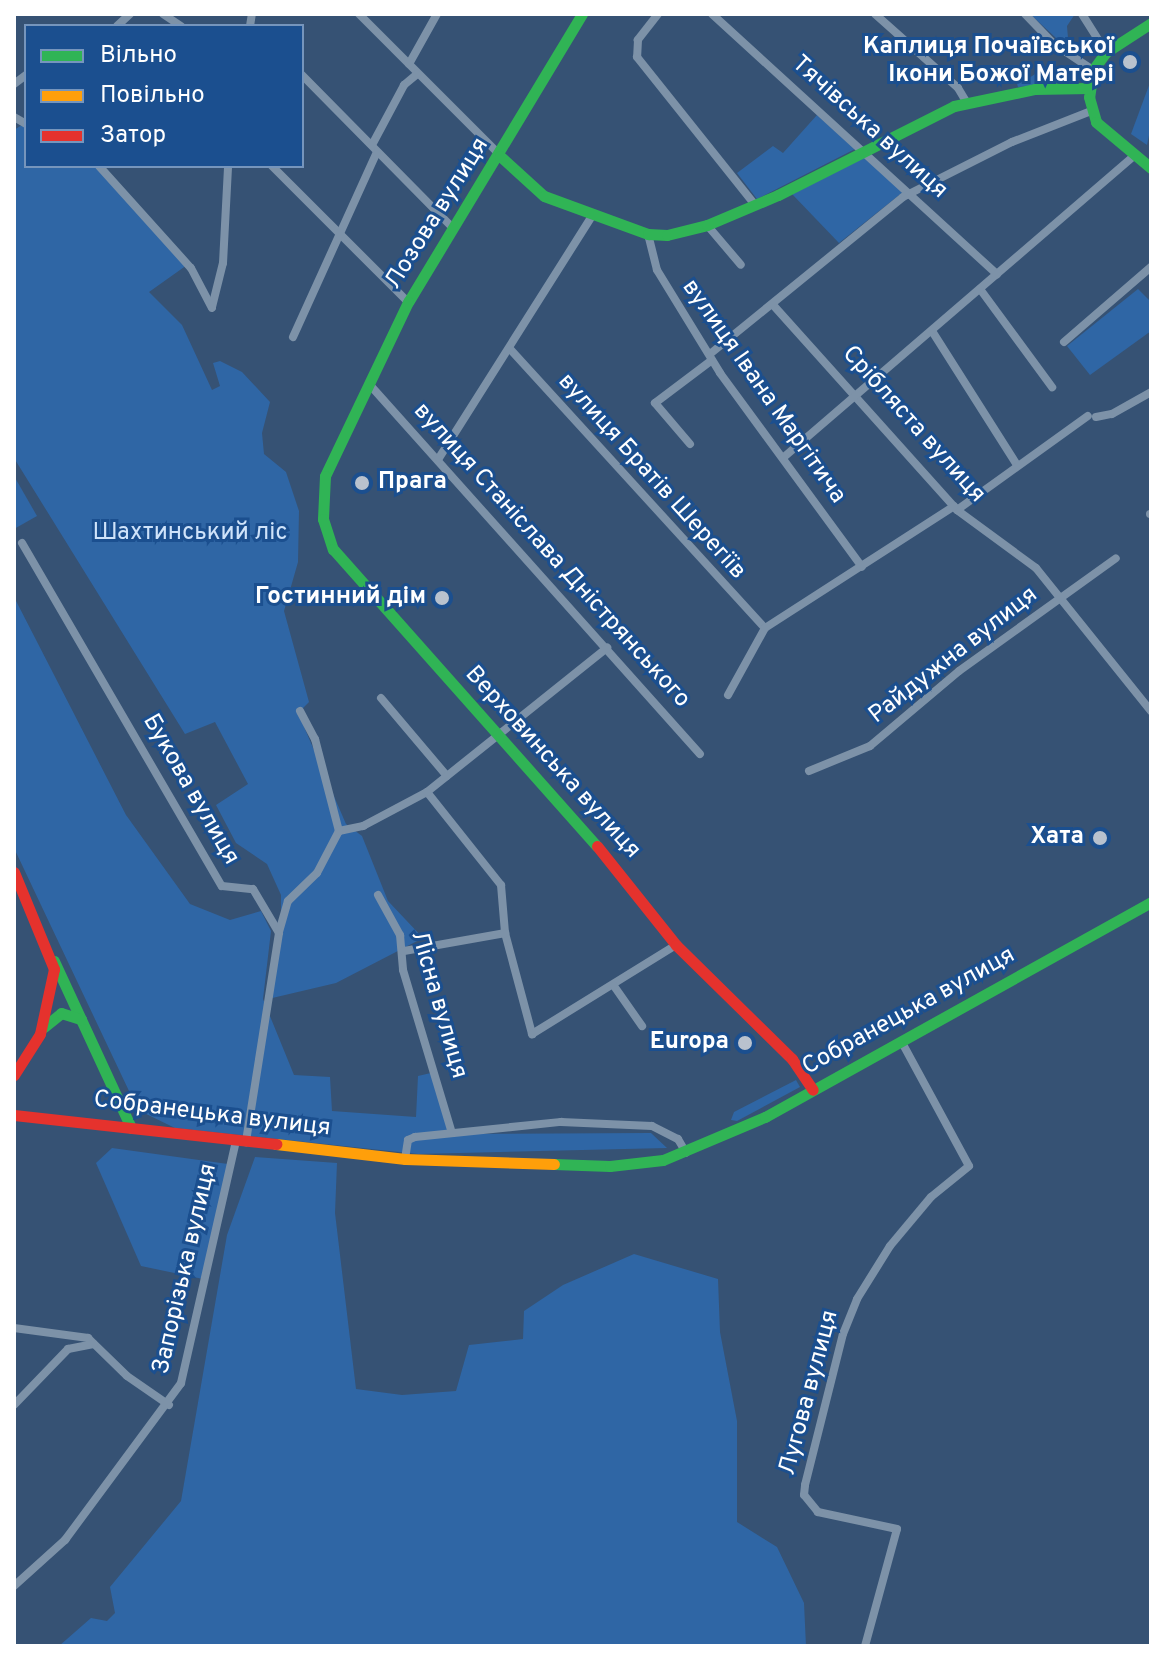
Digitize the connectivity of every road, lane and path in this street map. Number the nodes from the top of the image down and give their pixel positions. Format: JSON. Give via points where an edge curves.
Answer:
{"nodes":[{"id":1,"x":359,"y":14,"type":"edge"},
{"id":2,"x":437,"y":14,"type":"edge"},
{"id":3,"x":582,"y":14,"type":"edge"},
{"id":4,"x":658,"y":14,"type":"edge"},
{"id":5,"x":712,"y":14,"type":"edge"},
{"id":6,"x":875,"y":14,"type":"edge"},
{"id":7,"x":1025,"y":14,"type":"edge"},
{"id":8,"x":1082,"y":14,"type":"edge"},
{"id":9,"x":1151,"y":23,"type":"edge"},
{"id":10,"x":1106,"y":52,"type":"junction"},
{"id":11,"x":409,"y":64,"type":"junction"},
{"id":12,"x":1093,"y":70,"type":"junction"},
{"id":13,"x":417,"y":74,"type":"junction"},
{"id":14,"x":304,"y":77,"type":"edge"},
{"id":15,"x":1089,"y":88,"type":"junction"},
{"id":16,"x":967,"y":103,"type":"junction"},
{"id":17,"x":1091,"y":111,"type":"junction"},
{"id":18,"x":374,"y":149,"type":"junction"},
{"id":19,"x":862,"y":152,"type":"junction"},
{"id":20,"x":1135,"y":155,"type":"junction"},
{"id":21,"x":500,"y":156,"type":"junction"},
{"id":22,"x":101,"y":168,"type":"edge"},
{"id":23,"x":228,"y":168,"type":"edge"},
{"id":24,"x":274,"y":168,"type":"edge"},
{"id":25,"x":1151,"y":168,"type":"edge"},
{"id":26,"x":910,"y":194,"type":"junction"},
{"id":27,"x":755,"y":205,"type":"junction"},
{"id":28,"x":592,"y":216,"type":"junction"},
{"id":29,"x":707,"y":225,"type":"junction"},
{"id":30,"x":454,"y":229,"type":"junction"},
{"id":31,"x":337,"y":233,"type":"junction"},
{"id":32,"x":648,"y":234,"type":"junction"},
{"id":33,"x":741,"y":265,"type":"dead end"},
{"id":34,"x":1151,"y":267,"type":"edge"},
{"id":35,"x":997,"y":274,"type":"junction"},
{"id":36,"x":980,"y":289,"type":"junction"},
{"id":37,"x":408,"y":302,"type":"junction"},
{"id":38,"x":774,"y":306,"type":"junction"},
{"id":39,"x":932,"y":331,"type":"junction"},
{"id":40,"x":293,"y":337,"type":"dead end"},
{"id":41,"x":1064,"y":342,"type":"dead end"},
{"id":42,"x":510,"y":349,"type":"junction"},
{"id":43,"x":711,"y":357,"type":"junction"},
{"id":44,"x":370,"y":385,"type":"junction"},
{"id":45,"x":1052,"y":387,"type":"dead end"},
{"id":46,"x":1151,"y":392,"type":"edge"},
{"id":47,"x":857,"y":395,"type":"junction"},
{"id":48,"x":342,"y":442,"type":"joint"},
{"id":49,"x":690,"y":444,"type":"dead end"},
{"id":50,"x":784,"y":457,"type":"junction"},
{"id":51,"x":439,"y":458,"type":"junction"},
{"id":52,"x":1017,"y":465,"type":"junction"},
{"id":53,"x":956,"y":508,"type":"junction"},
{"id":54,"x":22,"y":543,"type":"dead end"},
{"id":55,"x":1116,"y":558,"type":"dead end"},
{"id":56,"x":862,"y":567,"type":"junction"},
{"id":57,"x":1061,"y":599,"type":"junction"},
{"id":58,"x":765,"y":628,"type":"junction"},
{"id":59,"x":607,"y":648,"type":"junction"},
{"id":60,"x":728,"y":695,"type":"dead end"},
{"id":61,"x":381,"y":698,"type":"dead end"},
{"id":62,"x":300,"y":711,"type":"dead end"},
{"id":63,"x":1151,"y":711,"type":"edge"},
{"id":64,"x":496,"y":735,"type":"junction"},
{"id":65,"x":700,"y":754,"type":"dead end"},
{"id":66,"x":809,"y":771,"type":"dead end"},
{"id":67,"x":447,"y":776,"type":"junction"},
{"id":68,"x":427,"y":792,"type":"junction"},
{"id":69,"x":339,"y":831,"type":"junction"},
{"id":70,"x":14,"y":872,"type":"edge"},
{"id":71,"x":378,"y":895,"type":"dead end"},
{"id":72,"x":1151,"y":902,"type":"edge"},
{"id":73,"x":284,"y":909,"type":"junction"},
{"id":74,"x":270,"y":912,"type":"junction"},
{"id":75,"x":279,"y":933,"type":"junction"},
{"id":76,"x":505,"y":933,"type":"junction"},
{"id":77,"x":676,"y":945,"type":"junction"},
{"id":78,"x":404,"y":951,"type":"junction"},
{"id":79,"x":52,"y":956,"type":"junction"},
{"id":80,"x":614,"y":986,"type":"junction"},
{"id":81,"x":81,"y":1019,"type":"junction"},
{"id":82,"x":642,"y":1026,"type":"dead end"},
{"id":83,"x":40,"y":1034,"type":"junction"},
{"id":84,"x":901,"y":1041,"type":"junction"},
{"id":85,"x":14,"y":1075,"type":"edge"},
{"id":86,"x":813,"y":1090,"type":"junction"},
{"id":87,"x":14,"y":1115,"type":"edge"},
{"id":88,"x":131,"y":1128,"type":"junction"},
{"id":89,"x":451,"y":1130,"type":"junction"},
{"id":90,"x":241,"y":1141,"type":"junction"},
{"id":91,"x":686,"y":1154,"type":"junction"},
{"id":92,"x":405,"y":1159,"type":"junction"},
{"id":93,"x":14,"y":1328,"type":"edge"},
{"id":94,"x":94,"y":1344,"type":"junction"},
{"id":95,"x":14,"y":1405,"type":"edge"},
{"id":96,"x":169,"y":1405,"type":"junction"},
{"id":97,"x":14,"y":1586,"type":"edge"},
{"id":98,"x":865,"y":1646,"type":"edge"}],
"edges":[{"from":1,"to":11,"type":"street"},
{"from":2,"to":11,"type":"street"},
{"from":3,"to":21,"type":"main road","name":"Лозова вулиця"},
{"from":4,"to":27,"type":"street","via":[[638,40],[637,57]]},
{"from":5,"to":19,"type":"street","name":"Тячівська вулиця"},
{"from":6,"to":16,"type":"street","via":[[958,88]]},
{"from":7,"to":12,"type":"street","via":[[1054,44]]},
{"from":8,"to":10,"type":"street"},
{"from":9,"to":10,"type":"main road"},
{"from":10,"to":12,"type":"main road"},
{"from":11,"to":13,"type":"street"},
{"from":12,"to":15,"type":"main road"},
{"from":13,"to":18,"type":"street","via":[[404,85]]},
{"from":13,"to":21,"type":"street"},
{"from":14,"to":18,"type":"street"},
{"from":15,"to":16,"type":"main road","via":[[1035,89]]},
{"from":15,"to":17,"type":"main road"},
{"from":16,"to":19,"type":"main road"},
{"from":17,"to":20,"type":"main road","via":[[1103,130]]},
{"from":17,"to":26,"type":"street","via":[[1012,142]]},
{"from":18,"to":30,"type":"street"},
{"from":18,"to":31,"type":"street"},
{"from":19,"to":26,"type":"street","name":"Тячівська вулиця"},
{"from":19,"to":27,"type":"main road"},
{"from":20,"to":25,"type":"main road"},
{"from":20,"to":35,"type":"street"},
{"from":21,"to":28,"type":"main road","via":[[544,196]]},
{"from":21,"to":30,"type":"main road","name":"Лозова вулиця"},
{"from":22,"to":23,"type":"street","via":[[191,268],[212,308],[228,221]]},
{"from":24,"to":31,"type":"street"},
{"from":26,"to":35,"type":"street","name":"Тячівська вулиця"},
{"from":26,"to":38,"type":"street"},
{"from":27,"to":29,"type":"main road"},
{"from":28,"to":32,"type":"main road"},
{"from":28,"to":42,"type":"street"},
{"from":29,"to":32,"type":"main road"},
{"from":29,"to":33,"type":"street"},
{"from":30,"to":37,"type":"main road","name":"Лозова вулиця"},
{"from":31,"to":37,"type":"street"},
{"from":31,"to":40,"type":"street"},
{"from":32,"to":43,"type":"street","name":"вулиця Івана Маргітича","via":[[657,270]]},
{"from":34,"to":41,"type":"street"},
{"from":35,"to":36,"type":"street"},
{"from":36,"to":39,"type":"street"},
{"from":36,"to":45,"type":"street"},
{"from":37,"to":44,"type":"main road","name":"Лозова вулиця"},
{"from":38,"to":43,"type":"street"},
{"from":38,"to":47,"type":"street","name":"Срібляста вулиця"},
{"from":39,"to":47,"type":"street"},
{"from":39,"to":52,"type":"street"},
{"from":42,"to":51,"type":"street"},
{"from":42,"to":58,"type":"street","name":"вулиця Братів Шерегіїв"},
{"from":43,"to":49,"type":"street","via":[[655,403]]},
{"from":43,"to":50,"type":"street","name":"вулиця Івана Маргітича"},
{"from":44,"to":48,"type":"main road","name":"Лозова вулиця"},
{"from":44,"to":51,"type":"street","name":"вулиця Станіслава Дністрянського"},
{"from":46,"to":52,"type":"street","via":[[1112,414],[1092,416]]},
{"from":47,"to":50,"type":"street"},
{"from":47,"to":53,"type":"street","name":"Срібляста вулиця"},
{"from":48,"to":64,"type":"main road","name":"Верховинська вулиця","via":[[322,488],[331,544]]},
{"from":50,"to":56,"type":"street","name":"вулиця Івана Маргітича"},
{"from":51,"to":59,"type":"street","name":"вулиця Станіслава Дністрянського"},
{"from":52,"to":53,"type":"street"},
{"from":53,"to":56,"type":"street"},
{"from":53,"to":57,"type":"street","name":"Срібляста вулиця","via":[[1027,559]]},
{"from":54,"to":74,"type":"street","name":"Букова вулиця","via":[[222,886],[253,889]]},
{"from":55,"to":57,"type":"street","name":"Райдужна вулиця"},
{"from":56,"to":58,"type":"street"},
{"from":57,"to":63,"type":"street","name":"Срібляста вулиця"},
{"from":57,"to":66,"type":"street","name":"Райдужна вулиця","via":[[959,671],[870,746]]},
{"from":58,"to":60,"type":"street"},
{"from":59,"to":64,"type":"street"},
{"from":59,"to":65,"type":"street","name":"вулиця Станіслава Дністрянського"},
{"from":61,"to":67,"type":"street"},
{"from":62,"to":69,"type":"street","via":[[315,739]]},
{"from":64,"to":67,"type":"street"},
{"from":64,"to":77,"type":"main road","name":"Верховинська вулиця","via":[[654,912]]},
{"from":67,"to":68,"type":"street"},
{"from":68,"to":69,"type":"street","via":[[363,826]]},
{"from":68,"to":76,"type":"street","via":[[501,885]]},
{"from":69,"to":73,"type":"street","via":[[317,873]]},
{"from":70,"to":79,"type":"main road"},
{"from":71,"to":78,"type":"street","name":"Лісна вулиця"},
{"from":72,"to":84,"type":"main road","name":"Собранецька вулиця"},
{"from":73,"to":74,"type":"street"},
{"from":73,"to":75,"type":"street"},
{"from":74,"to":75,"type":"street","name":"Букова вулиця"},
{"from":75,"to":90,"type":"street"},
{"from":76,"to":78,"type":"street"},
{"from":76,"to":80,"type":"street","via":[[532,1034]]},
{"from":77,"to":80,"type":"street"},
{"from":77,"to":86,"type":"main road","name":"Верховинська вулиця","via":[[792,1059]]},
{"from":78,"to":89,"type":"street","name":"Лісна вулиця","via":[[403,970]]},
{"from":79,"to":81,"type":"main road"},
{"from":79,"to":83,"type":"main road","via":[[53,982]]},
{"from":80,"to":82,"type":"street"},
{"from":81,"to":83,"type":"main road","via":[[57,1014]]},
{"from":81,"to":88,"type":"main road"},
{"from":83,"to":85,"type":"main road"},
{"from":84,"to":86,"type":"main road","name":"Собранецька вулиця"},
{"from":84,"to":98,"type":"street","name":"Лугова вулиця","via":[[969,1166],[924,1205],[857,1299],[843,1334],[805,1485],[804,1495],[818,1512],[897,1529]]},
{"from":86,"to":91,"type":"main road","name":"Собранецька вулиця"},
{"from":87,"to":88,"type":"main road","name":"Собранецька вулиця"},
{"from":88,"to":90,"type":"main road","name":"Собранецька вулиця"},
{"from":89,"to":91,"type":"street","via":[[642,1124],[672,1135]]},
{"from":89,"to":92,"type":"street","via":[[408,1140]]},
{"from":90,"to":92,"type":"main road","name":"Собранецька вулиця"},
{"from":90,"to":96,"type":"street","name":"Запорізька вулиця","via":[[193,1340]]},
{"from":91,"to":92,"type":"main road","name":"Собранецька вулиця","via":[[610,1166]]},
{"from":93,"to":94,"type":"street","via":[[81,1335]]},
{"from":94,"to":95,"type":"street","via":[[68,1349]]},
{"from":94,"to":96,"type":"street","via":[[143,1390]]},
{"from":96,"to":97,"type":"street","name":"Запорізька вулиця","via":[[65,1540]]}]}
